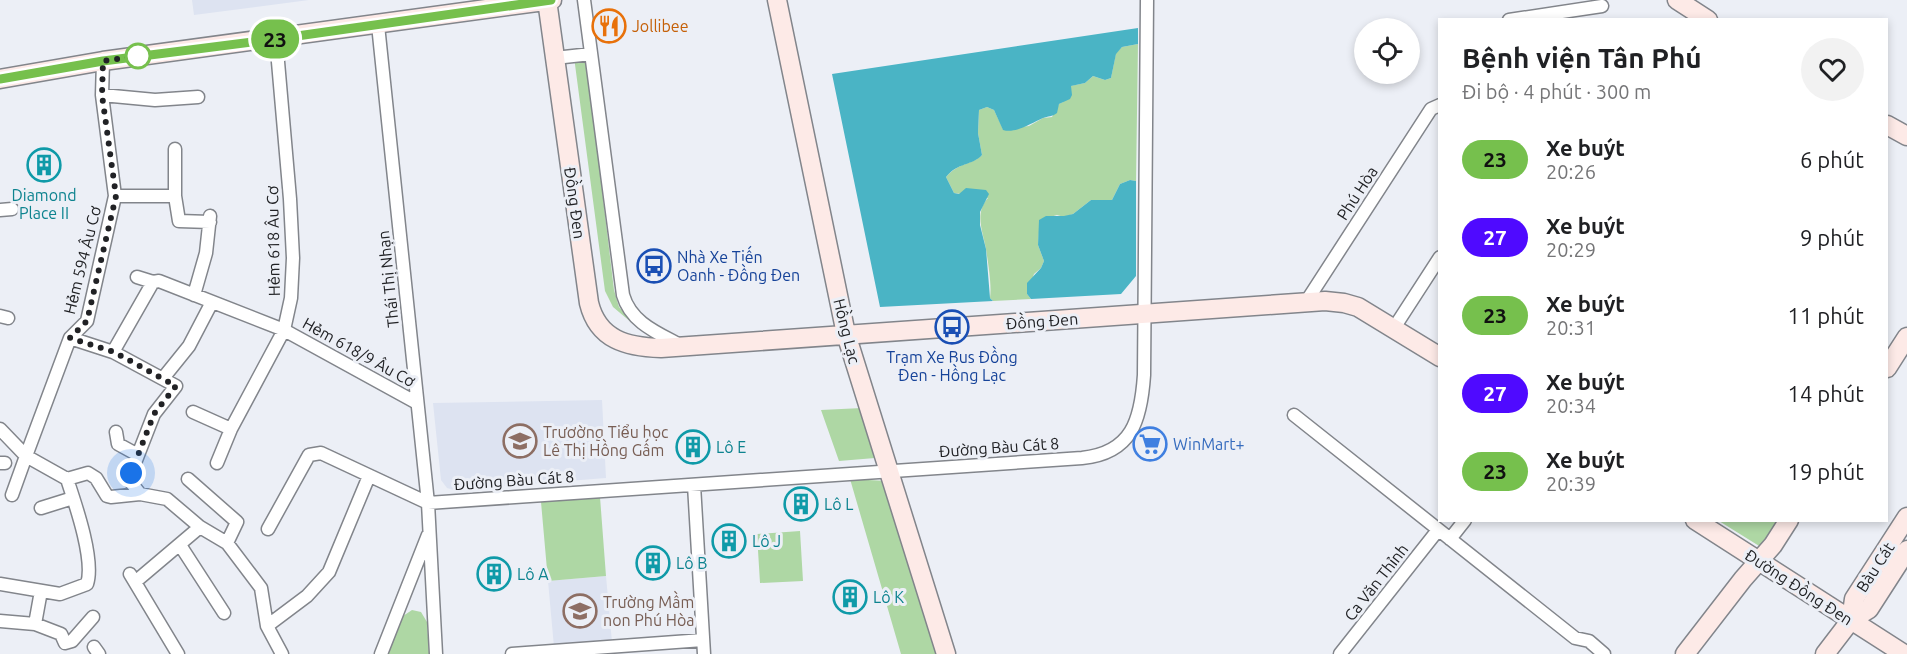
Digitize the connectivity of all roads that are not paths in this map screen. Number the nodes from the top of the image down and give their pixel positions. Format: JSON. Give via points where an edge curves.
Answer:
{"nodes":[{"id":1,"x":548,"y":0,"type":"edge"},
{"id":2,"x":584,"y":0,"type":"edge"},
{"id":3,"x":777,"y":0,"type":"edge"},
{"id":4,"x":1147,"y":0,"type":"edge"},
{"id":5,"x":1677,"y":0,"type":"edge"},
{"id":6,"x":1604,"y":3,"type":"edge"},
{"id":7,"x":1520,"y":18,"type":"edge"},
{"id":8,"x":1594,"y":18,"type":"edge"},
{"id":9,"x":1701,"y":18,"type":"edge"},
{"id":10,"x":378,"y":25,"type":"junction"},
{"id":11,"x":276,"y":39,"type":"junction"},
{"id":12,"x":591,"y":54,"type":"junction"},
{"id":13,"x":555,"y":58,"type":"junction"},
{"id":14,"x":103,"y":61,"type":"junction"},
{"id":15,"x":0,"y":80,"type":"edge"},
{"id":16,"x":102,"y":95,"type":"junction"},
{"id":17,"x":198,"y":97,"type":"dead end"},
{"id":18,"x":1438,"y":106,"type":"edge"},
{"id":19,"x":1888,"y":126,"type":"edge"},
{"id":20,"x":1907,"y":136,"type":"edge"},
{"id":21,"x":175,"y":149,"type":"dead end"},
{"id":22,"x":116,"y":196,"type":"junction"},
{"id":23,"x":175,"y":196,"type":"junction"},
{"id":24,"x":1438,"y":260,"type":"edge"},
{"id":25,"x":137,"y":276,"type":"dead end"},
{"id":26,"x":153,"y":282,"type":"junction"},
{"id":27,"x":194,"y":295,"type":"junction"},
{"id":28,"x":212,"y":302,"type":"junction"},
{"id":29,"x":1306,"y":302,"type":"junction"},
{"id":30,"x":1146,"y":313,"type":"junction"},
{"id":31,"x":1394,"y":328,"type":"junction"},
{"id":32,"x":284,"y":330,"type":"junction"},
{"id":33,"x":846,"y":334,"type":"junction"},
{"id":34,"x":1907,"y":337,"type":"edge"},
{"id":35,"x":70,"y":338,"type":"junction"},
{"id":36,"x":683,"y":347,"type":"junction"},
{"id":37,"x":114,"y":352,"type":"junction"},
{"id":38,"x":1438,"y":356,"type":"edge"},
{"id":39,"x":1888,"y":366,"type":"edge"},
{"id":40,"x":164,"y":377,"type":"junction"},
{"id":41,"x":417,"y":403,"type":"junction"},
{"id":42,"x":193,"y":412,"type":"dead end"},
{"id":43,"x":1294,"y":415,"type":"dead end"},
{"id":44,"x":0,"y":429,"type":"edge"},
{"id":45,"x":231,"y":429,"type":"junction"},
{"id":46,"x":116,"y":432,"type":"dead end"},
{"id":47,"x":138,"y":455,"type":"junction"},
{"id":48,"x":26,"y":456,"type":"junction"},
{"id":49,"x":217,"y":463,"type":"dead end"},
{"id":50,"x":889,"y":471,"type":"junction"},
{"id":51,"x":369,"y":476,"type":"junction"},
{"id":52,"x":188,"y":478,"type":"dead end"},
{"id":53,"x":67,"y":479,"type":"junction"},
{"id":54,"x":694,"y":485,"type":"junction"},
{"id":55,"x":140,"y":494,"type":"junction"},
{"id":56,"x":12,"y":495,"type":"dead end"},
{"id":57,"x":73,"y":498,"type":"junction"},
{"id":58,"x":428,"y":503,"type":"junction"},
{"id":59,"x":41,"y":508,"type":"dead end"},
{"id":60,"x":1907,"y":517,"type":"edge"},
{"id":61,"x":1463,"y":522,"type":"edge"},
{"id":62,"x":1698,"y":522,"type":"edge"},
{"id":63,"x":1788,"y":522,"type":"edge"},
{"id":64,"x":200,"y":527,"type":"junction"},
{"id":65,"x":268,"y":529,"type":"dead end"},
{"id":66,"x":429,"y":530,"type":"junction"},
{"id":67,"x":1438,"y":530,"type":"junction"},
{"id":68,"x":1450,"y":539,"type":"junction"},
{"id":69,"x":227,"y":543,"type":"junction"},
{"id":70,"x":180,"y":545,"type":"junction"},
{"id":71,"x":1907,"y":550,"type":"edge"},
{"id":72,"x":1759,"y":561,"type":"junction"},
{"id":73,"x":0,"y":584,"type":"edge"},
{"id":74,"x":41,"y":591,"type":"junction"},
{"id":75,"x":224,"y":613,"type":"dead end"},
{"id":76,"x":93,"y":617,"type":"dead end"},
{"id":77,"x":1851,"y":620,"type":"junction"},
{"id":78,"x":0,"y":621,"type":"edge"},
{"id":79,"x":35,"y":624,"type":"junction"},
{"id":80,"x":267,"y":626,"type":"junction"},
{"id":81,"x":703,"y":640,"type":"junction"},
{"id":82,"x":574,"y":652,"type":"edge"},
{"id":83,"x":178,"y":654,"type":"edge"},
{"id":84,"x":282,"y":654,"type":"edge"},
{"id":85,"x":381,"y":654,"type":"edge"},
{"id":86,"x":436,"y":654,"type":"edge"},
{"id":87,"x":512,"y":654,"type":"edge"},
{"id":88,"x":704,"y":654,"type":"edge"},
{"id":89,"x":946,"y":654,"type":"edge"},
{"id":90,"x":1341,"y":654,"type":"edge"},
{"id":91,"x":1604,"y":654,"type":"edge"},
{"id":92,"x":1685,"y":654,"type":"edge"},
{"id":93,"x":1825,"y":654,"type":"edge"},
{"id":94,"x":1904,"y":654,"type":"edge"}],
"edges":[{"from":1,"to":10,"type":"street"},
{"from":1,"to":13,"type":"street","name":"Đồng Đen"},
{"from":2,"to":12,"type":"street"},
{"from":3,"to":33,"type":"street","name":"Hồng Lạc"},
{"from":4,"to":30,"type":"street","name":"Đường Bàu Cát 8"},
{"from":5,"to":9,"type":"street"},
{"from":6,"to":7,"type":"street"},
{"from":6,"to":8,"type":"street"},
{"from":10,"to":11,"type":"street"},
{"from":10,"to":41,"type":"street","name":"Thái Thị Nhạn"},
{"from":11,"to":14,"type":"street"},
{"from":11,"to":32,"type":"street","name":"Hẻm 618 Âu Cơ","via":[[293,258]]},
{"from":12,"to":13,"type":"street"},
{"from":12,"to":36,"type":"street","via":[[624,299],[636,319]]},
{"from":13,"to":36,"type":"street","name":"Đồng Đen","via":[[593,316],[609,335],[622,343],[646,348]]},
{"from":14,"to":15,"type":"street"},
{"from":14,"to":16,"type":"street","name":"Hẻm 594 Âu Cơ"},
{"from":16,"to":17,"type":"street","via":[[154,100]]},
{"from":16,"to":22,"type":"street","name":"Hẻm 594 Âu Cơ"},
{"from":18,"to":29,"type":"street","name":"Phú Hòa","via":[[1431,109]]},
{"from":19,"to":20,"type":"street"},
{"from":21,"to":23,"type":"street"},
{"from":22,"to":23,"type":"street"},
{"from":22,"to":35,"type":"street","name":"Hẻm 594 Âu Cơ","via":[[87,321]]},
{"from":23,"to":27,"type":"street","via":[[179,221],[210,219],[206,253]]},
{"from":24,"to":31,"type":"street"},
{"from":25,"to":26,"type":"street","name":"Hẻm 618/9 Âu Cơ"},
{"from":26,"to":27,"type":"street","name":"Hẻm 618/9 Âu Cơ"},
{"from":26,"to":37,"type":"street"},
{"from":27,"to":28,"type":"street","name":"Hẻm 618/9 Âu Cơ"},
{"from":28,"to":32,"type":"street","name":"Hẻm 618/9 Âu Cơ"},
{"from":28,"to":40,"type":"street","via":[[189,346]]},
{"from":29,"to":30,"type":"street","name":"Đồng Đen"},
{"from":29,"to":31,"type":"street","name":"Đồng Đen","via":[[1350,304]]},
{"from":30,"to":33,"type":"street","name":"Đồng Đen"},
{"from":30,"to":50,"type":"street","name":"Đường Bàu Cát 8","via":[[1141,401],[1130,431],[1117,448],[1082,458]]},
{"from":31,"to":38,"type":"street"},
{"from":32,"to":41,"type":"street","name":"Hẻm 618/9 Âu Cơ"},
{"from":32,"to":45,"type":"street","name":"Hẻm 618 Âu Cơ"},
{"from":33,"to":36,"type":"street","name":"Đồng Đen"},
{"from":33,"to":50,"type":"street","name":"Hồng Lạc"},
{"from":34,"to":39,"type":"street"},
{"from":35,"to":37,"type":"street"},
{"from":35,"to":48,"type":"street","name":"Hẻm 594 Âu Cơ"},
{"from":37,"to":40,"type":"street"},
{"from":40,"to":47,"type":"street","via":[[176,386],[154,414]]},
{"from":41,"to":58,"type":"street","name":"Thái Thị Nhạn"},
{"from":42,"to":45,"type":"street"},
{"from":43,"to":67,"type":"street"},
{"from":44,"to":48,"type":"street"},
{"from":45,"to":49,"type":"street","name":"Hẻm 618 Âu Cơ"},
{"from":46,"to":47,"type":"street","via":[[118,444]]},
{"from":47,"to":55,"type":"street","via":[[130,481]]},
{"from":48,"to":53,"type":"street"},
{"from":48,"to":56,"type":"street","name":"Hẻm 594 Âu Cơ"},
{"from":50,"to":54,"type":"street","name":"Đường Bàu Cát 8"},
{"from":50,"to":89,"type":"street","name":"Hồng Lạc"},
{"from":51,"to":58,"type":"street"},
{"from":51,"to":65,"type":"street","via":[[321,453],[309,455]]},
{"from":51,"to":80,"type":"street","via":[[328,572],[307,596]]},
{"from":52,"to":69,"type":"street","via":[[237,522]]},
{"from":53,"to":55,"type":"street","via":[[88,473],[107,496]]},
{"from":53,"to":57,"type":"street"},
{"from":54,"to":58,"type":"street","name":"Đường Bàu Cát 8"},
{"from":54,"to":81,"type":"street"},
{"from":55,"to":64,"type":"street","via":[[167,499]]},
{"from":57,"to":59,"type":"street"},
{"from":57,"to":74,"type":"street","via":[[90,574],[87,584],[60,594]]},
{"from":58,"to":66,"type":"street","name":"Thái Thị Nhạn"},
{"from":60,"to":77,"type":"street","name":"Bàu Cát","via":[[1854,599]]},
{"from":61,"to":68,"type":"street"},
{"from":62,"to":72,"type":"street","name":"Đường Đồng Đen"},
{"from":63,"to":72,"type":"street"},
{"from":64,"to":69,"type":"street"},
{"from":64,"to":70,"type":"street"},
{"from":66,"to":85,"type":"street","name":"Thái Thị Nhạn"},
{"from":66,"to":86,"type":"street","name":"Thái Thị Nhạn"},
{"from":67,"to":68,"type":"street"},
{"from":67,"to":90,"type":"street","name":"Ca Văn Thỉnh"},
{"from":68,"to":91,"type":"street","via":[[1575,638],[1589,641]]},
{"from":69,"to":80,"type":"street","via":[[261,588]]},
{"from":70,"to":75,"type":"street"},
{"from":70,"to":83,"type":"street","via":[[132,578]]},
{"from":71,"to":77,"type":"street","name":"Bàu Cát","via":[[1869,609]]},
{"from":72,"to":77,"type":"street","name":"Đường Đồng Đen"},
{"from":72,"to":92,"type":"street"},
{"from":73,"to":74,"type":"street"},
{"from":74,"to":79,"type":"street"},
{"from":76,"to":79,"type":"street","via":[[65,644],[61,634]]},
{"from":77,"to":93,"type":"street","name":"Bàu Cát"},
{"from":77,"to":94,"type":"street","name":"Đường Đồng Đen"},
{"from":78,"to":79,"type":"street"},
{"from":80,"to":84,"type":"street"},
{"from":81,"to":82,"type":"street"},
{"from":81,"to":88,"type":"street"},
{"from":82,"to":87,"type":"street"}]}
